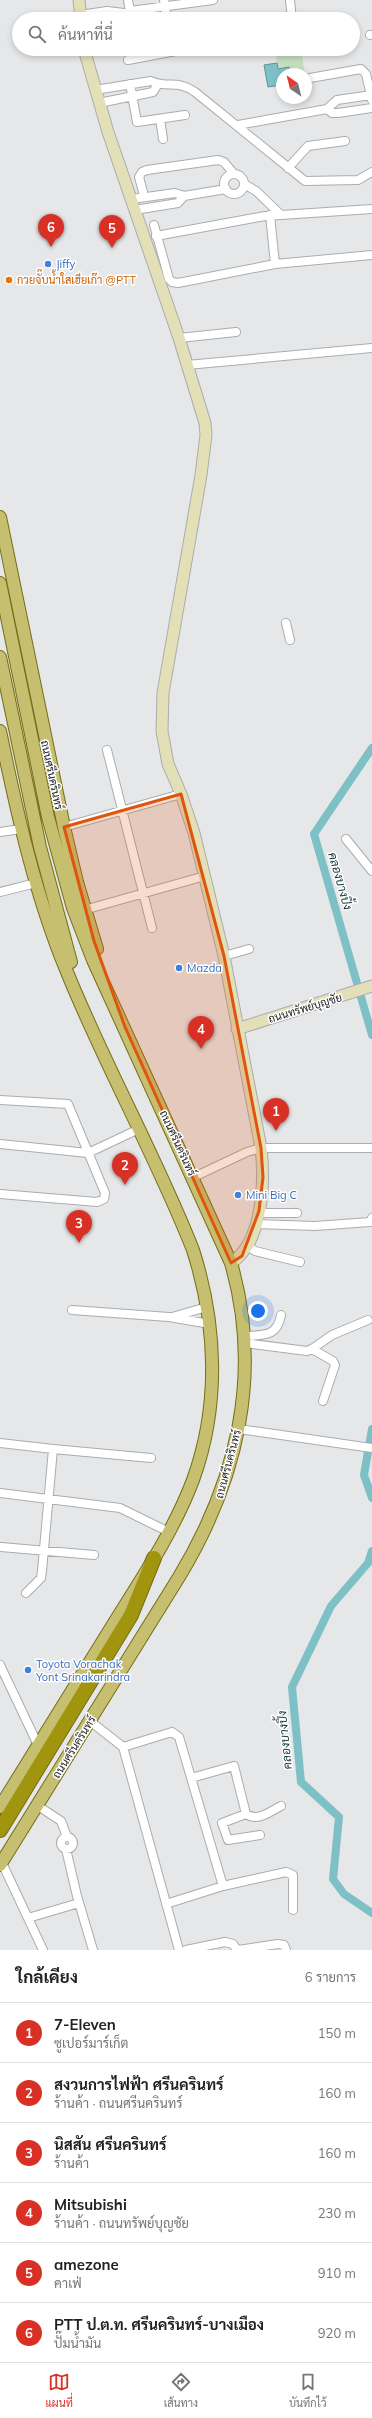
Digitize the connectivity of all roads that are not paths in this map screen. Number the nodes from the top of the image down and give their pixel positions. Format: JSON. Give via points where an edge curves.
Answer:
{"nodes":[{"id":1,"x":79,"y":0,"type":"edge"},
{"id":2,"x":128,"y":0,"type":"edge"},
{"id":3,"x":213,"y":0,"type":"edge"},
{"id":4,"x":290,"y":0,"type":"edge"},
{"id":5,"x":164,"y":3,"type":"edge"},
{"id":6,"x":80,"y":12,"type":"edge"},
{"id":7,"x":102,"y":12,"type":"edge"},
{"id":8,"x":127,"y":12,"type":"junction"},
{"id":9,"x":291,"y":12,"type":"edge"},
{"id":10,"x":86,"y":56,"type":"edge"},
{"id":11,"x":145,"y":56,"type":"edge"},
{"id":12,"x":128,"y":60,"type":"dead end"},
{"id":13,"x":312,"y":78,"type":"edge"},
{"id":14,"x":130,"y":84,"type":"junction"},
{"id":15,"x":158,"y":84,"type":"junction"},
{"id":16,"x":95,"y":90,"type":"junction"},
{"id":17,"x":133,"y":96,"type":"junction"},
{"id":18,"x":372,"y":97,"type":"edge"},
{"id":19,"x":99,"y":103,"type":"junction"},
{"id":20,"x":372,"y":108,"type":"edge"},
{"id":21,"x":327,"y":109,"type":"junction"},
{"id":22,"x":185,"y":115,"type":"dead end"},
{"id":23,"x":160,"y":119,"type":"junction"},
{"id":24,"x":238,"y":125,"type":"junction"},
{"id":25,"x":163,"y":139,"type":"dead end"},
{"id":26,"x":346,"y":141,"type":"dead end"},
{"id":27,"x":288,"y":168,"type":"junction"},
{"id":28,"x":372,"y":172,"type":"edge"},
{"id":29,"x":234,"y":174,"type":"junction"},
{"id":30,"x":244,"y":184,"type":"junction"},
{"id":31,"x":226,"y":189,"type":"junction"},
{"id":32,"x":143,"y":192,"type":"dead end"},
{"id":33,"x":184,"y":196,"type":"junction"},
{"id":34,"x":132,"y":199,"type":"junction"},
{"id":35,"x":372,"y":209,"type":"edge"},
{"id":36,"x":136,"y":210,"type":"junction"},
{"id":37,"x":270,"y":215,"type":"junction"},
{"id":38,"x":281,"y":215,"type":"junction"},
{"id":39,"x":154,"y":225,"type":"dead end"},
{"id":40,"x":156,"y":236,"type":"junction"},
{"id":41,"x":372,"y":255,"type":"edge"},
{"id":42,"x":275,"y":264,"type":"junction"},
{"id":43,"x":236,"y":332,"type":"dead end"},
{"id":44,"x":179,"y":338,"type":"junction"},
{"id":45,"x":372,"y":348,"type":"edge"},
{"id":46,"x":187,"y":365,"type":"junction"},
{"id":47,"x":0,"y":517,"type":"edge"},
{"id":48,"x":0,"y":583,"type":"edge"},
{"id":49,"x":286,"y":623,"type":"dead end"},
{"id":50,"x":290,"y":640,"type":"dead end"},
{"id":51,"x":0,"y":657,"type":"edge"},
{"id":52,"x":0,"y":731,"type":"edge"},
{"id":53,"x":107,"y":750,"type":"dead end"},
{"id":54,"x":3,"y":757,"type":"edge"},
{"id":55,"x":181,"y":794,"type":"junction"},
{"id":56,"x":123,"y":812,"type":"junction"},
{"id":57,"x":64,"y":827,"type":"junction"},
{"id":58,"x":21,"y":828,"type":"junction"},
{"id":59,"x":0,"y":832,"type":"edge"},
{"id":60,"x":346,"y":839,"type":"dead end"},
{"id":61,"x":372,"y":871,"type":"edge"},
{"id":62,"x":205,"y":876,"type":"junction"},
{"id":63,"x":36,"y":883,"type":"junction"},
{"id":64,"x":0,"y":892,"type":"edge"},
{"id":65,"x":143,"y":893,"type":"junction"},
{"id":66,"x":84,"y":910,"type":"junction"},
{"id":67,"x":152,"y":928,"type":"dead end"},
{"id":68,"x":250,"y":949,"type":"dead end"},
{"id":69,"x":224,"y":956,"type":"junction"},
{"id":70,"x":371,"y":987,"type":"edge"},
{"id":71,"x":125,"y":1028,"type":"junction"},
{"id":72,"x":238,"y":1029,"type":"junction"},
{"id":73,"x":98,"y":1039,"type":"junction"},
{"id":74,"x":0,"y":1100,"type":"edge"},
{"id":75,"x":139,"y":1129,"type":"junction"},
{"id":76,"x":0,"y":1144,"type":"edge"},
{"id":77,"x":261,"y":1148,"type":"junction"},
{"id":78,"x":372,"y":1148,"type":"edge"},
{"id":79,"x":88,"y":1153,"type":"junction"},
{"id":80,"x":194,"y":1177,"type":"junction"},
{"id":81,"x":0,"y":1194,"type":"edge"},
{"id":82,"x":259,"y":1211,"type":"junction"},
{"id":83,"x":297,"y":1213,"type":"dead end"},
{"id":84,"x":372,"y":1218,"type":"edge"},
{"id":85,"x":256,"y":1224,"type":"junction"},
{"id":86,"x":248,"y":1246,"type":"junction"},
{"id":87,"x":300,"y":1262,"type":"dead end"},
{"id":88,"x":231,"y":1263,"type":"junction"},
{"id":89,"x":207,"y":1307,"type":"junction"},
{"id":90,"x":72,"y":1310,"type":"dead end"},
{"id":91,"x":281,"y":1315,"type":"dead end"},
{"id":92,"x":169,"y":1317,"type":"junction"},
{"id":93,"x":368,"y":1320,"type":"dead end"},
{"id":94,"x":210,"y":1324,"type":"junction"},
{"id":95,"x":245,"y":1340,"type":"junction"},
{"id":96,"x":312,"y":1349,"type":"junction"},
{"id":97,"x":323,"y":1401,"type":"dead end"},
{"id":98,"x":239,"y":1429,"type":"junction"},
{"id":99,"x":0,"y":1443,"type":"edge"},
{"id":100,"x":372,"y":1448,"type":"edge"},
{"id":101,"x":53,"y":1449,"type":"junction"},
{"id":102,"x":151,"y":1458,"type":"dead end"},
{"id":103,"x":0,"y":1493,"type":"edge"},
{"id":104,"x":49,"y":1499,"type":"junction"},
{"id":105,"x":169,"y":1532,"type":"junction"},
{"id":106,"x":1,"y":1547,"type":"dead end"},
{"id":107,"x":42,"y":1552,"type":"junction"},
{"id":108,"x":94,"y":1555,"type":"dead end"},
{"id":109,"x":154,"y":1558,"type":"junction"},
{"id":110,"x":26,"y":1593,"type":"dead end"},
{"id":111,"x":0,"y":1666,"type":"edge"},
{"id":112,"x":90,"y":1721,"type":"junction"},
{"id":113,"x":38,"y":1745,"type":"junction"},
{"id":114,"x":123,"y":1747,"type":"junction"},
{"id":115,"x":191,"y":1778,"type":"junction"},
{"id":116,"x":38,"y":1806,"type":"junction"},
{"id":117,"x":281,"y":1806,"type":"dead end"},
{"id":118,"x":0,"y":1807,"type":"edge"},
{"id":119,"x":246,"y":1814,"type":"junction"},
{"id":120,"x":0,"y":1830,"type":"edge"},
{"id":121,"x":260,"y":1835,"type":"dead end"},
{"id":122,"x":1,"y":1864,"type":"edge"},
{"id":123,"x":223,"y":1886,"type":"junction"},
{"id":124,"x":79,"y":1903,"type":"junction"},
{"id":125,"x":166,"y":1904,"type":"junction"},
{"id":126,"x":293,"y":1910,"type":"dead end"},
{"id":127,"x":28,"y":1918,"type":"junction"},
{"id":128,"x":43,"y":1950,"type":"edge"},
{"id":129,"x":93,"y":1950,"type":"edge"},
{"id":130,"x":179,"y":1950,"type":"edge"},
{"id":131,"x":186,"y":1950,"type":"edge"},
{"id":132,"x":237,"y":1950,"type":"edge"},
{"id":133,"x":286,"y":1950,"type":"edge"}],
"edges":[{"from":1,"to":6,"type":"street"},
{"from":2,"to":8,"type":"street"},
{"from":3,"to":5,"type":"street"},
{"from":4,"to":9,"type":"street"},
{"from":5,"to":8,"type":"street"},
{"from":7,"to":8,"type":"street"},
{"from":10,"to":16,"type":"street"},
{"from":11,"to":12,"type":"street"},
{"from":13,"to":18,"type":"street","via":[[361,69],[366,74]]},
{"from":14,"to":15,"type":"street","via":[[151,81]]},
{"from":14,"to":16,"type":"street"},
{"from":14,"to":17,"type":"street"},
{"from":15,"to":17,"type":"street","via":[[153,92]]},
{"from":15,"to":24,"type":"street","via":[[186,85]]},
{"from":16,"to":19,"type":"street"},
{"from":17,"to":19,"type":"street"},
{"from":17,"to":23,"type":"street","via":[[137,122]]},
{"from":18,"to":21,"type":"street","via":[[337,100]]},
{"from":19,"to":34,"type":"street"},
{"from":20,"to":21,"type":"street","via":[[338,113],[332,113]]},
{"from":21,"to":24,"type":"street"},
{"from":22,"to":23,"type":"street"},
{"from":23,"to":25,"type":"street"},
{"from":24,"to":27,"type":"street"},
{"from":26,"to":27,"type":"street","via":[[308,146]]},
{"from":27,"to":28,"type":"street","via":[[305,181],[358,180]]},
{"from":29,"to":30,"type":"street","via":[[242,178]]},
{"from":29,"to":31,"type":"street","via":[[227,178]]},
{"from":29,"to":32,"type":"street","via":[[224,162],[218,160],[148,170],[142,172],[139,177]]},
{"from":30,"to":31,"type":"street","via":[[237,194]]},
{"from":30,"to":38,"type":"street","via":[[256,191]]},
{"from":31,"to":33,"type":"street"},
{"from":33,"to":34,"type":"street","via":[[175,192]]},
{"from":33,"to":36,"type":"street","via":[[178,203]]},
{"from":34,"to":36,"type":"street"},
{"from":35,"to":38,"type":"street"},
{"from":36,"to":44,"type":"street"},
{"from":37,"to":38,"type":"street"},
{"from":37,"to":40,"type":"street"},
{"from":37,"to":42,"type":"street"},
{"from":39,"to":40,"type":"street"},
{"from":40,"to":42,"type":"street","via":[[172,282],[178,283]]},
{"from":41,"to":42,"type":"street"},
{"from":43,"to":44,"type":"street"},
{"from":44,"to":46,"type":"street"},
{"from":45,"to":46,"type":"street"},
{"from":46,"to":55,"type":"street","via":[[205,423],[206,435],[162,710],[165,751]]},
{"from":47,"to":57,"type":"main road","name":"ถนนศรีนครินทร์"},
{"from":48,"to":71,"type":"main road","name":"ถนนศรีนครินทร์","via":[[58,860],[83,935]]},
{"from":49,"to":50,"type":"street"},
{"from":51,"to":73,"type":"main road","via":[[48,884],[76,978]]},
{"from":52,"to":54,"type":"main road"},
{"from":53,"to":56,"type":"street"},
{"from":54,"to":58,"type":"main road"},
{"from":55,"to":56,"type":"street"},
{"from":55,"to":62,"type":"street"},
{"from":56,"to":57,"type":"street"},
{"from":56,"to":65,"type":"street"},
{"from":57,"to":66,"type":"main road","name":"ถนนศรีนครินทร์"},
{"from":58,"to":59,"type":"street"},
{"from":58,"to":63,"type":"main road"},
{"from":60,"to":61,"type":"street"},
{"from":62,"to":65,"type":"street"},
{"from":62,"to":69,"type":"street"},
{"from":63,"to":64,"type":"street"},
{"from":63,"to":73,"type":"main road","via":[[67,972]]},
{"from":65,"to":66,"type":"street"},
{"from":65,"to":67,"type":"street"},
{"from":66,"to":71,"type":"main road","name":"ถนนศรีนครินทร์"},
{"from":68,"to":69,"type":"street"},
{"from":69,"to":72,"type":"street"},
{"from":70,"to":72,"type":"street","name":"ถนนทรัพย์บุญชัย"},
{"from":71,"to":80,"type":"main road","name":"ถนนศรีนครินทร์"},
{"from":72,"to":77,"type":"street"},
{"from":73,"to":75,"type":"main road"},
{"from":74,"to":79,"type":"street","via":[[68,1104]]},
{"from":75,"to":79,"type":"street"},
{"from":75,"to":89,"type":"main road","via":[[193,1250]]},
{"from":76,"to":79,"type":"street"},
{"from":77,"to":78,"type":"street"},
{"from":77,"to":80,"type":"street"},
{"from":77,"to":82,"type":"street","via":[[263,1177]]},
{"from":79,"to":81,"type":"street","via":[[105,1193],[102,1201]]},
{"from":80,"to":88,"type":"main road","name":"ถนนศรีนครินทร์"},
{"from":82,"to":83,"type":"street"},
{"from":82,"to":85,"type":"street"},
{"from":84,"to":85,"type":"street","via":[[370,1222],[315,1226]]},
{"from":85,"to":86,"type":"street"},
{"from":86,"to":87,"type":"street","via":[[255,1251]]},
{"from":86,"to":88,"type":"street","via":[[242,1256]]},
{"from":88,"to":95,"type":"main road","name":"ถนนศรีนครินทร์","via":[[238,1288]]},
{"from":89,"to":92,"type":"street"},
{"from":89,"to":94,"type":"main road"},
{"from":90,"to":92,"type":"street"},
{"from":91,"to":95,"type":"street","via":[[280,1324],[273,1332]]},
{"from":92,"to":94,"type":"street"},
{"from":93,"to":96,"type":"street","via":[[332,1335]]},
{"from":94,"to":105,"type":"main road","via":[[212,1389],[207,1427],[193,1480]]},
{"from":95,"to":96,"type":"street","via":[[295,1350]]},
{"from":95,"to":98,"type":"main road","name":"ถนนศรีนครินทร์","via":[[245,1372]]},
{"from":96,"to":97,"type":"street","via":[[333,1361],[335,1365]]},
{"from":98,"to":100,"type":"street"},
{"from":98,"to":112,"type":"main road","name":"ถนนศรีนครินทร์","via":[[215,1511],[200,1543]]},
{"from":99,"to":101,"type":"street"},
{"from":101,"to":102,"type":"street"},
{"from":101,"to":104,"type":"street"},
{"from":103,"to":104,"type":"street"},
{"from":104,"to":105,"type":"street","via":[[120,1508]]},
{"from":104,"to":107,"type":"street"},
{"from":105,"to":109,"type":"main road"},
{"from":106,"to":107,"type":"street"},
{"from":107,"to":108,"type":"street"},
{"from":107,"to":110,"type":"street","via":[[40,1578]]},
{"from":109,"to":113,"type":"main road"},
{"from":109,"to":120,"type":"highway","via":[[131,1614]]},
{"from":111,"to":113,"type":"street"},
{"from":112,"to":114,"type":"street"},
{"from":112,"to":116,"type":"main road","name":"ถนนศรีนครินทร์"},
{"from":113,"to":118,"type":"main road"},
{"from":114,"to":115,"type":"street","via":[[174,1732],[179,1737]]},
{"from":114,"to":125,"type":"street"},
{"from":115,"to":119,"type":"street","via":[[234,1766]]},
{"from":115,"to":123,"type":"street"},
{"from":116,"to":122,"type":"main road","name":"ถนนศรีนครินทร์"},
{"from":116,"to":124,"type":"street","via":[[61,1821],[68,1837],[73,1840],[73,1845],[66,1849]]},
{"from":117,"to":119,"type":"street","via":[[259,1817],[252,1818]]},
{"from":119,"to":121,"type":"street","via":[[222,1823],[228,1840]]},
{"from":122,"to":127,"type":"street"},
{"from":123,"to":125,"type":"street"},
{"from":123,"to":126,"type":"street","via":[[280,1872],[290,1873],[294,1880]]},
{"from":124,"to":127,"type":"street"},
{"from":124,"to":129,"type":"street"},
{"from":125,"to":130,"type":"street"},
{"from":127,"to":128,"type":"street"},
{"from":131,"to":132,"type":"street","via":[[225,1942],[233,1944]]},
{"from":132,"to":133,"type":"street","via":[[278,1944],[284,1945]]}]}
